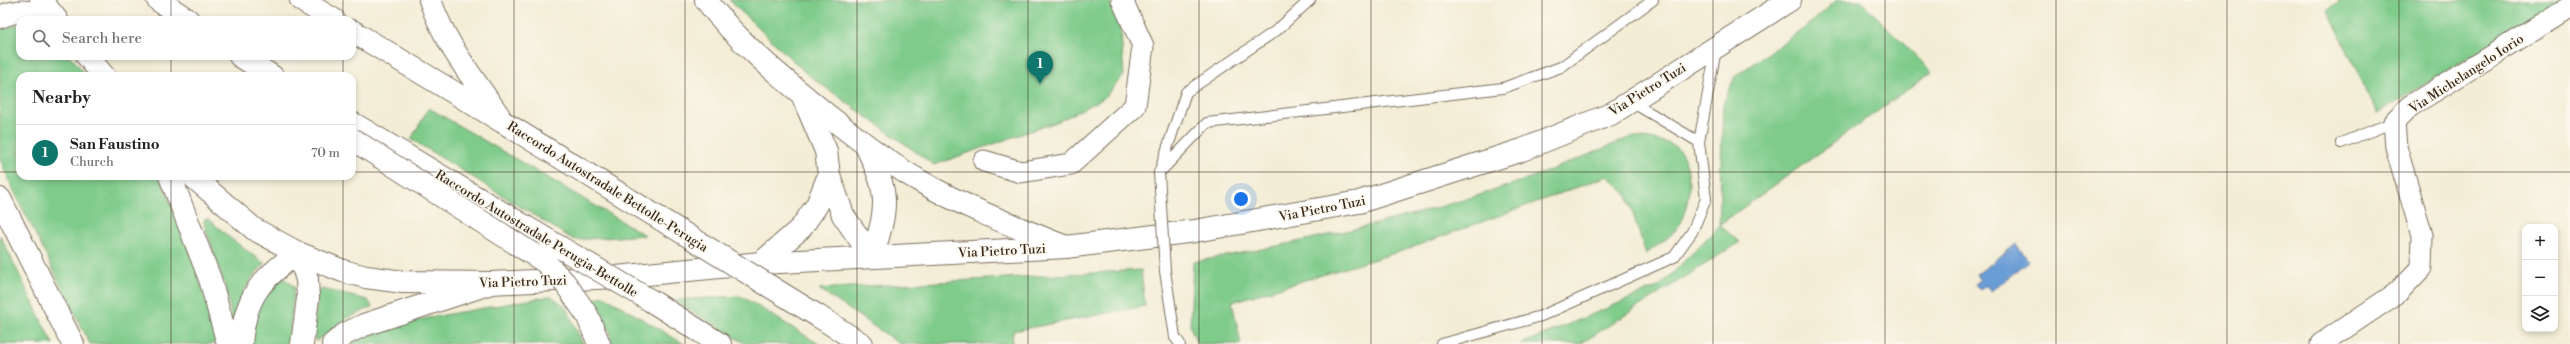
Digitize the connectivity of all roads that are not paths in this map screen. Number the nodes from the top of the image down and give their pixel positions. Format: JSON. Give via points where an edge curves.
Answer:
{"nodes":[{"id":1,"x":41,"y":0,"type":"edge"},
{"id":2,"x":158,"y":0,"type":"edge"},
{"id":3,"x":301,"y":0,"type":"edge"},
{"id":4,"x":430,"y":0,"type":"edge"},
{"id":5,"x":706,"y":0,"type":"edge"},
{"id":6,"x":1122,"y":0,"type":"edge"},
{"id":7,"x":1310,"y":0,"type":"edge"},
{"id":8,"x":1653,"y":0,"type":"edge"},
{"id":9,"x":1790,"y":0,"type":"edge"},
{"id":10,"x":2570,"y":7,"type":"edge"},
{"id":11,"x":44,"y":16,"type":"edge"},
{"id":12,"x":54,"y":16,"type":"edge"},
{"id":13,"x":182,"y":16,"type":"edge"},
{"id":14,"x":327,"y":16,"type":"edge"},
{"id":15,"x":0,"y":17,"type":"edge"},
{"id":16,"x":356,"y":33,"type":"edge"},
{"id":17,"x":1716,"y":45,"type":"junction"},
{"id":18,"x":90,"y":60,"type":"edge"},
{"id":19,"x":245,"y":60,"type":"edge"},
{"id":20,"x":246,"y":60,"type":"edge"},
{"id":21,"x":101,"y":72,"type":"edge"},
{"id":22,"x":262,"y":72,"type":"edge"},
{"id":23,"x":265,"y":72,"type":"edge"},
{"id":24,"x":802,"y":94,"type":"junction"},
{"id":25,"x":1630,"y":101,"type":"junction"},
{"id":26,"x":503,"y":122,"type":"junction"},
{"id":27,"x":2394,"y":122,"type":"junction"},
{"id":28,"x":356,"y":125,"type":"edge"},
{"id":29,"x":356,"y":142,"type":"edge"},
{"id":30,"x":1699,"y":142,"type":"junction"},
{"id":31,"x":2341,"y":143,"type":"dead end"},
{"id":32,"x":864,"y":144,"type":"junction"},
{"id":33,"x":984,"y":161,"type":"dead end"},
{"id":34,"x":1159,"y":173,"type":"junction"},
{"id":35,"x":829,"y":175,"type":"junction"},
{"id":36,"x":172,"y":180,"type":"edge"},
{"id":37,"x":197,"y":180,"type":"edge"},
{"id":38,"x":0,"y":199,"type":"edge"},
{"id":39,"x":1066,"y":247,"type":"junction"},
{"id":40,"x":298,"y":253,"type":"junction"},
{"id":41,"x":872,"y":257,"type":"junction"},
{"id":42,"x":761,"y":263,"type":"junction"},
{"id":43,"x":491,"y":284,"type":"junction"},
{"id":44,"x":73,"y":344,"type":"edge"},
{"id":45,"x":228,"y":344,"type":"edge"},
{"id":46,"x":240,"y":344,"type":"edge"},
{"id":47,"x":302,"y":344,"type":"edge"},
{"id":48,"x":334,"y":344,"type":"edge"},
{"id":49,"x":599,"y":344,"type":"edge"},
{"id":50,"x":720,"y":344,"type":"edge"},
{"id":51,"x":862,"y":344,"type":"edge"},
{"id":52,"x":1180,"y":344,"type":"edge"},
{"id":53,"x":1442,"y":344,"type":"edge"},
{"id":54,"x":2321,"y":344,"type":"edge"}],
"edges":[{"from":1,"to":12,"type":"main road"},
{"from":2,"to":13,"type":"main road"},
{"from":3,"to":14,"type":"main road"},
{"from":4,"to":26,"type":"main road","via":[[436,19],[451,48]]},
{"from":5,"to":24,"type":"main road","via":[[721,20]]},
{"from":6,"to":33,"type":"street","via":[[1143,46],[1135,106],[1071,164],[1021,172]]},
{"from":7,"to":34,"type":"lane","via":[[1277,30],[1186,92]]},
{"from":8,"to":34,"type":"lane","via":[[1561,67],[1503,88],[1207,123]]},
{"from":9,"to":17,"type":"main road","name":"Via Pietro Tuzi"},
{"from":10,"to":27,"type":"street","name":"Via Michelangelo Iorio","via":[[2410,106]]},
{"from":11,"to":15,"type":"main road","via":[[21,11]]},
{"from":16,"to":26,"type":"main road","name":"Raccordo Autostradale Bettolle-Perugia"},
{"from":17,"to":25,"type":"main road","name":"Via Pietro Tuzi"},
{"from":17,"to":30,"type":"lane"},
{"from":18,"to":21,"type":"main road"},
{"from":19,"to":22,"type":"main road"},
{"from":20,"to":23,"type":"main road"},
{"from":24,"to":32,"type":"main road"},
{"from":24,"to":35,"type":"main road","via":[[826,151]]},
{"from":25,"to":30,"type":"lane"},
{"from":25,"to":39,"type":"main road","name":"Via Pietro Tuzi","via":[[1611,114],[1522,150],[1360,202],[1195,231]]},
{"from":26,"to":51,"type":"main road","name":"Raccordo Autostradale Bettolle-Perugia","bridge":true},
{"from":27,"to":31,"type":"lane"},
{"from":27,"to":54,"type":"street","via":[[2396,147],[2422,235],[2421,268],[2397,293]]},
{"from":28,"to":50,"type":"main road","name":"Raccordo Autostradale Perugia-Bettolle","bridge":true},
{"from":29,"to":49,"type":"main road","bridge":true,"via":[[545,262],[565,284],[587,315]]},
{"from":30,"to":53,"type":"lane","via":[[1706,199],[1692,232],[1674,257],[1541,316]]},
{"from":32,"to":39,"type":"main road","via":[[926,184],[981,212]]},
{"from":32,"to":41,"type":"main road","via":[[879,173],[886,198],[885,216]]},
{"from":34,"to":52,"type":"lane","bridge":true,"via":[[1165,271],[1175,337]]},
{"from":35,"to":41,"type":"main road","via":[[843,215]]},
{"from":35,"to":42,"type":"main road","via":[[817,205],[801,228]]},
{"from":36,"to":45,"type":"main road","via":[[210,279]]},
{"from":37,"to":40,"type":"main road","name":"Via Pietro Tuzi","via":[[254,229]]},
{"from":38,"to":44,"type":"main road"},
{"from":39,"to":41,"type":"main road","name":"Via Pietro Tuzi"},
{"from":40,"to":43,"type":"main road","name":"Via Pietro Tuzi","via":[[342,271],[366,277],[403,282]]},
{"from":40,"to":46,"type":"main road","via":[[260,284],[251,298],[243,322]]},
{"from":40,"to":47,"type":"main road","via":[[307,285]]},
{"from":41,"to":42,"type":"main road","name":"Via Pietro Tuzi"},
{"from":42,"to":43,"type":"main road","name":"Via Pietro Tuzi","via":[[616,277]]},
{"from":43,"to":48,"type":"main road","via":[[364,325],[345,334]]}]}
